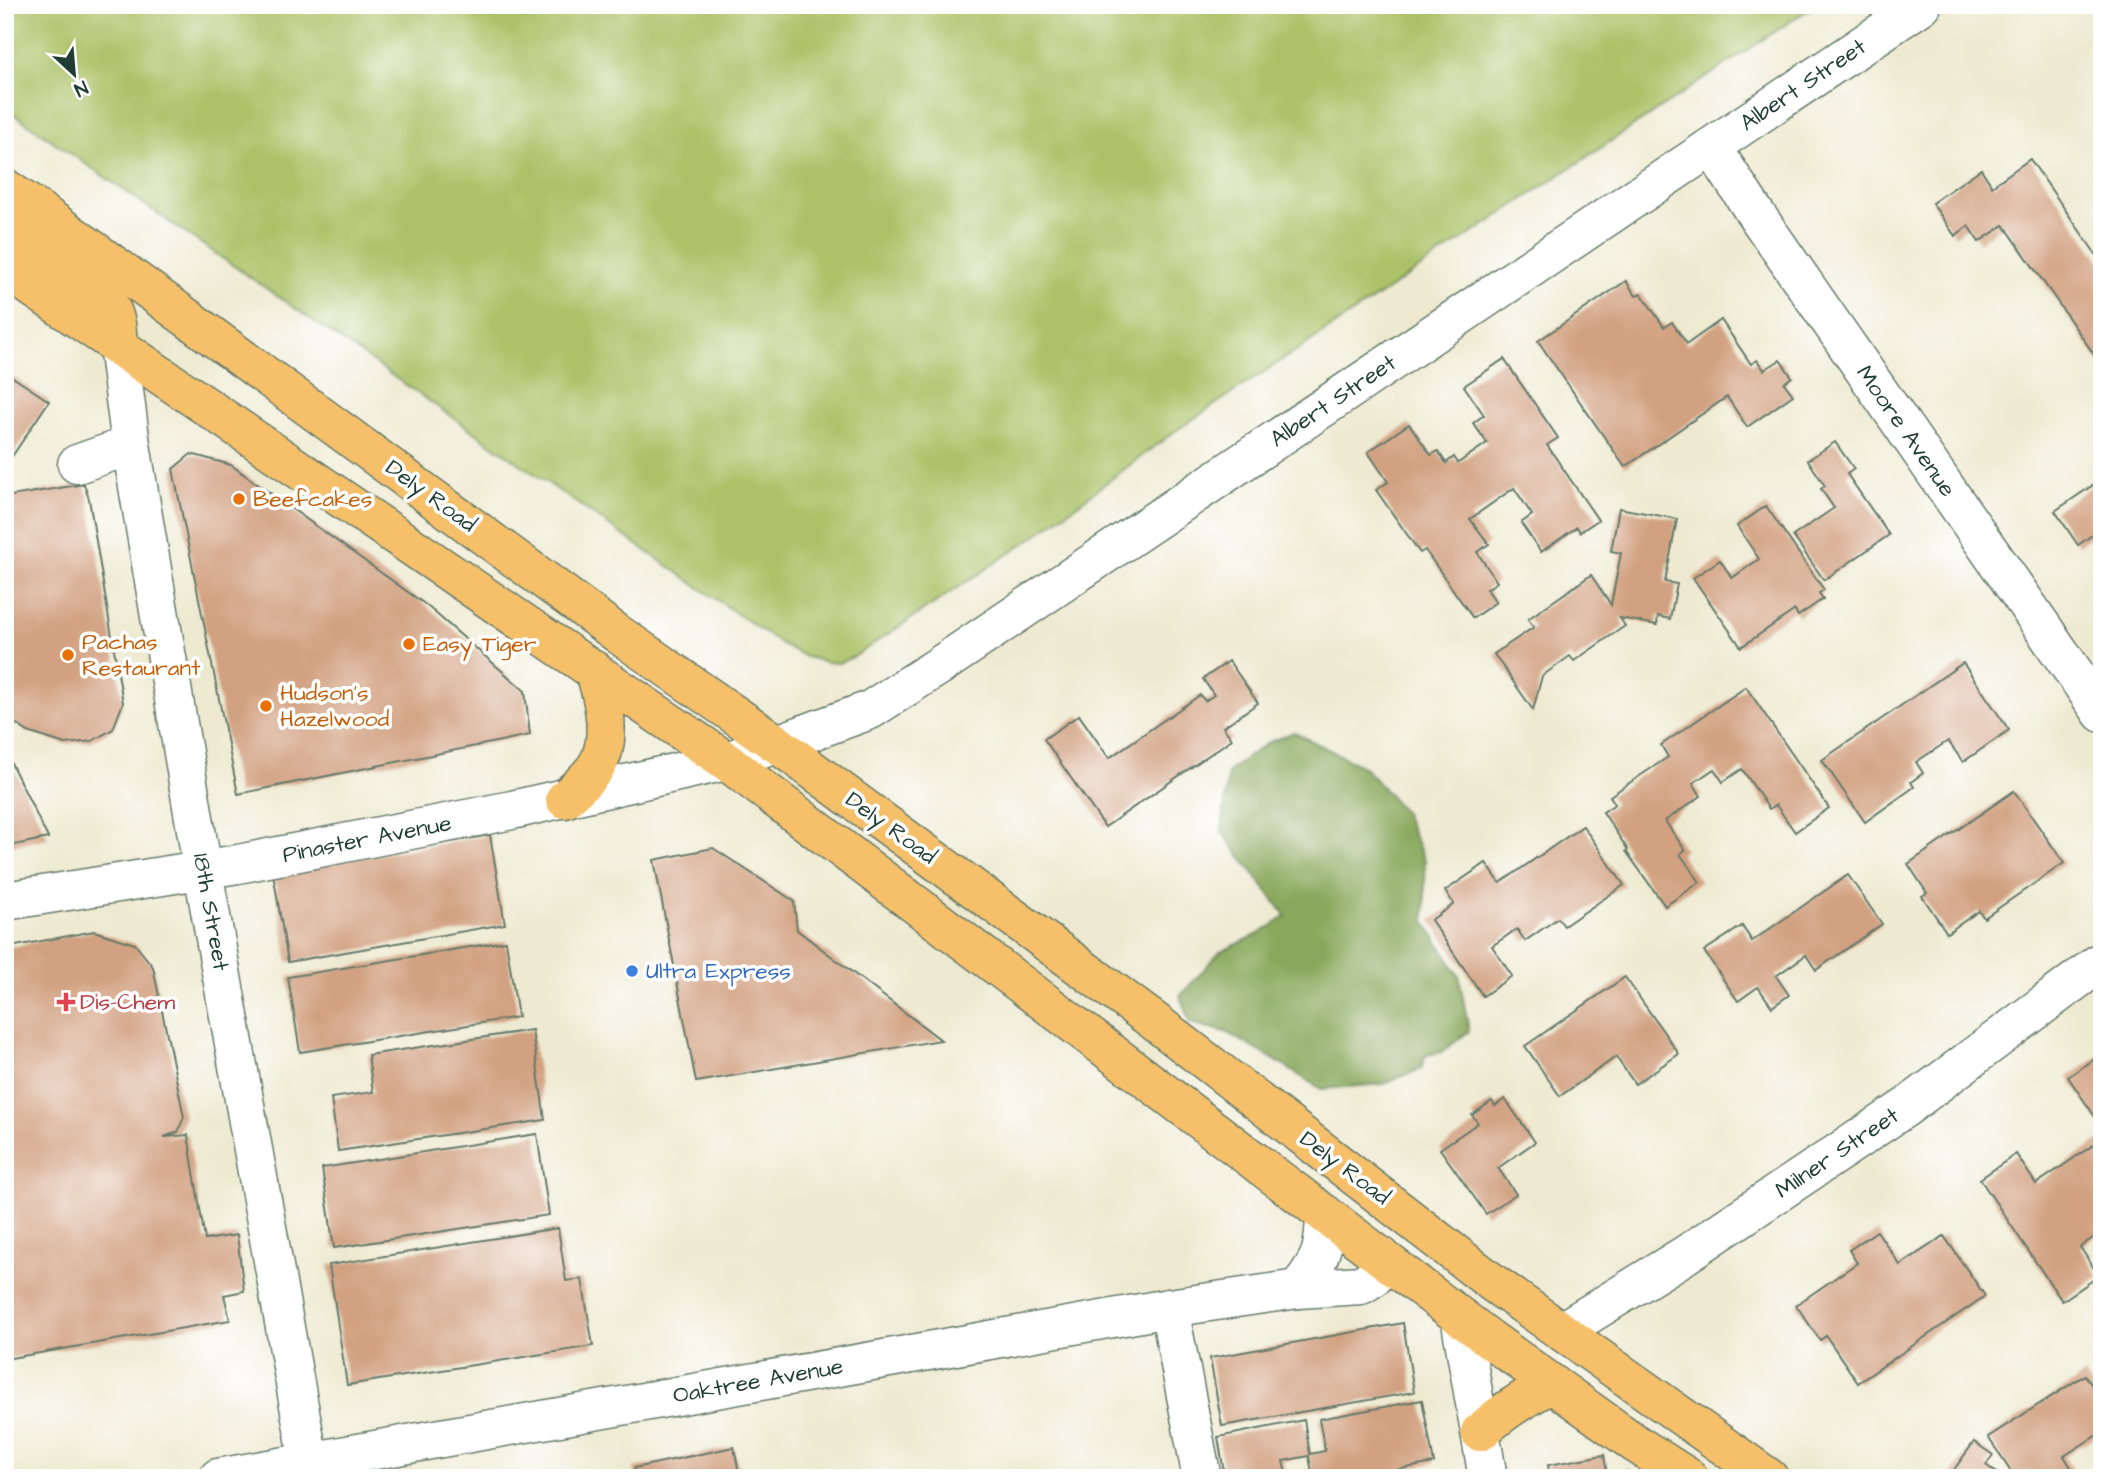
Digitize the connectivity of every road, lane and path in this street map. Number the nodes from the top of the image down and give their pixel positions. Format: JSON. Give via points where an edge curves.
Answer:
{"nodes":[{"id":1,"x":1922,"y":5,"type":"edge"},
{"id":2,"x":1712,"y":147,"type":"junction"},
{"id":3,"x":5,"y":188,"type":"edge"},
{"id":4,"x":6,"y":230,"type":"edge"},
{"id":5,"x":5,"y":269,"type":"edge"},
{"id":6,"x":118,"y":345,"type":"junction"},
{"id":7,"x":131,"y":445,"type":"junction"},
{"id":8,"x":77,"y":464,"type":"dead end"},
{"id":9,"x":593,"y":670,"type":"junction"},
{"id":10,"x":2102,"y":713,"type":"edge"},
{"id":11,"x":778,"y":744,"type":"junction"},
{"id":12,"x":726,"y":761,"type":"junction"},
{"id":13,"x":565,"y":799,"type":"junction"},
{"id":14,"x":203,"y":871,"type":"junction"},
{"id":15,"x":5,"y":901,"type":"edge"},
{"id":16,"x":2102,"y":961,"type":"edge"},
{"id":17,"x":1340,"y":1163,"type":"junction"},
{"id":18,"x":1325,"y":1214,"type":"junction"},
{"id":19,"x":1381,"y":1256,"type":"junction"},
{"id":20,"x":1298,"y":1289,"type":"junction"},
{"id":21,"x":1169,"y":1308,"type":"junction"},
{"id":22,"x":1461,"y":1317,"type":"junction"},
{"id":23,"x":1562,"y":1331,"type":"junction"},
{"id":24,"x":1552,"y":1384,"type":"junction"},
{"id":25,"x":1480,"y":1432,"type":"junction"},
{"id":26,"x":311,"y":1469,"type":"edge"},
{"id":27,"x":218,"y":1478,"type":"edge"},
{"id":28,"x":1202,"y":1478,"type":"edge"},
{"id":29,"x":1488,"y":1478,"type":"edge"},
{"id":30,"x":1689,"y":1478,"type":"edge"},
{"id":31,"x":1769,"y":1478,"type":"edge"}],
"edges":[{"from":1,"to":2,"type":"street","name":"Albert Street"},
{"from":2,"to":10,"type":"street","name":"Moore Avenue"},
{"from":2,"to":11,"type":"street","name":"Albert Street","via":[[870,710]]},
{"from":3,"to":11,"type":"main road","name":"Dely Road","via":[[618,634]]},
{"from":4,"to":6,"type":"main road","via":[[101,295],[116,319]]},
{"from":5,"to":6,"type":"main road","name":"Dely Road"},
{"from":6,"to":7,"type":"street","name":"18th Street"},
{"from":6,"to":9,"type":"main road","name":"Dely Road"},
{"from":7,"to":8,"type":"street"},
{"from":7,"to":14,"type":"street","name":"18th Street"},
{"from":9,"to":12,"type":"main road","name":"Dely Road"},
{"from":9,"to":13,"type":"main road","via":[[605,719],[601,758]]},
{"from":11,"to":12,"type":"street","name":"Albert Street"},
{"from":11,"to":17,"type":"main road","name":"Dely Road"},
{"from":12,"to":13,"type":"street","name":"Pinaster Avenue"},
{"from":12,"to":18,"type":"main road","name":"Dely Road"},
{"from":13,"to":14,"type":"street","name":"Pinaster Avenue"},
{"from":14,"to":15,"type":"street","name":"Pinaster Avenue"},
{"from":14,"to":26,"type":"street","name":"18th Street"},
{"from":16,"to":23,"type":"street","name":"Milner Street","via":[[1905,1108]]},
{"from":17,"to":22,"type":"main road","via":[[1445,1273]]},
{"from":17,"to":23,"type":"main road","name":"Dely Road"},
{"from":18,"to":19,"type":"main road","name":"Dely Road"},
{"from":18,"to":20,"type":"street","via":[[1324,1244],[1316,1266]]},
{"from":19,"to":20,"type":"street","name":"Oaktree Avenue","via":[[1374,1277],[1361,1285]]},
{"from":19,"to":22,"type":"main road","name":"Dely Road"},
{"from":20,"to":21,"type":"street","name":"Oaktree Avenue"},
{"from":21,"to":26,"type":"street","name":"Oaktree Avenue"},
{"from":21,"to":28,"type":"street"},
{"from":22,"to":24,"type":"main road","name":"Dely Road"},
{"from":22,"to":25,"type":"street"},
{"from":23,"to":31,"type":"main road","name":"Dely Road"},
{"from":24,"to":25,"type":"main road","via":[[1512,1405]]},
{"from":24,"to":30,"type":"main road","name":"Dely Road"},
{"from":25,"to":29,"type":"street"},
{"from":26,"to":27,"type":"street","name":"Oaktree Avenue"}]}
